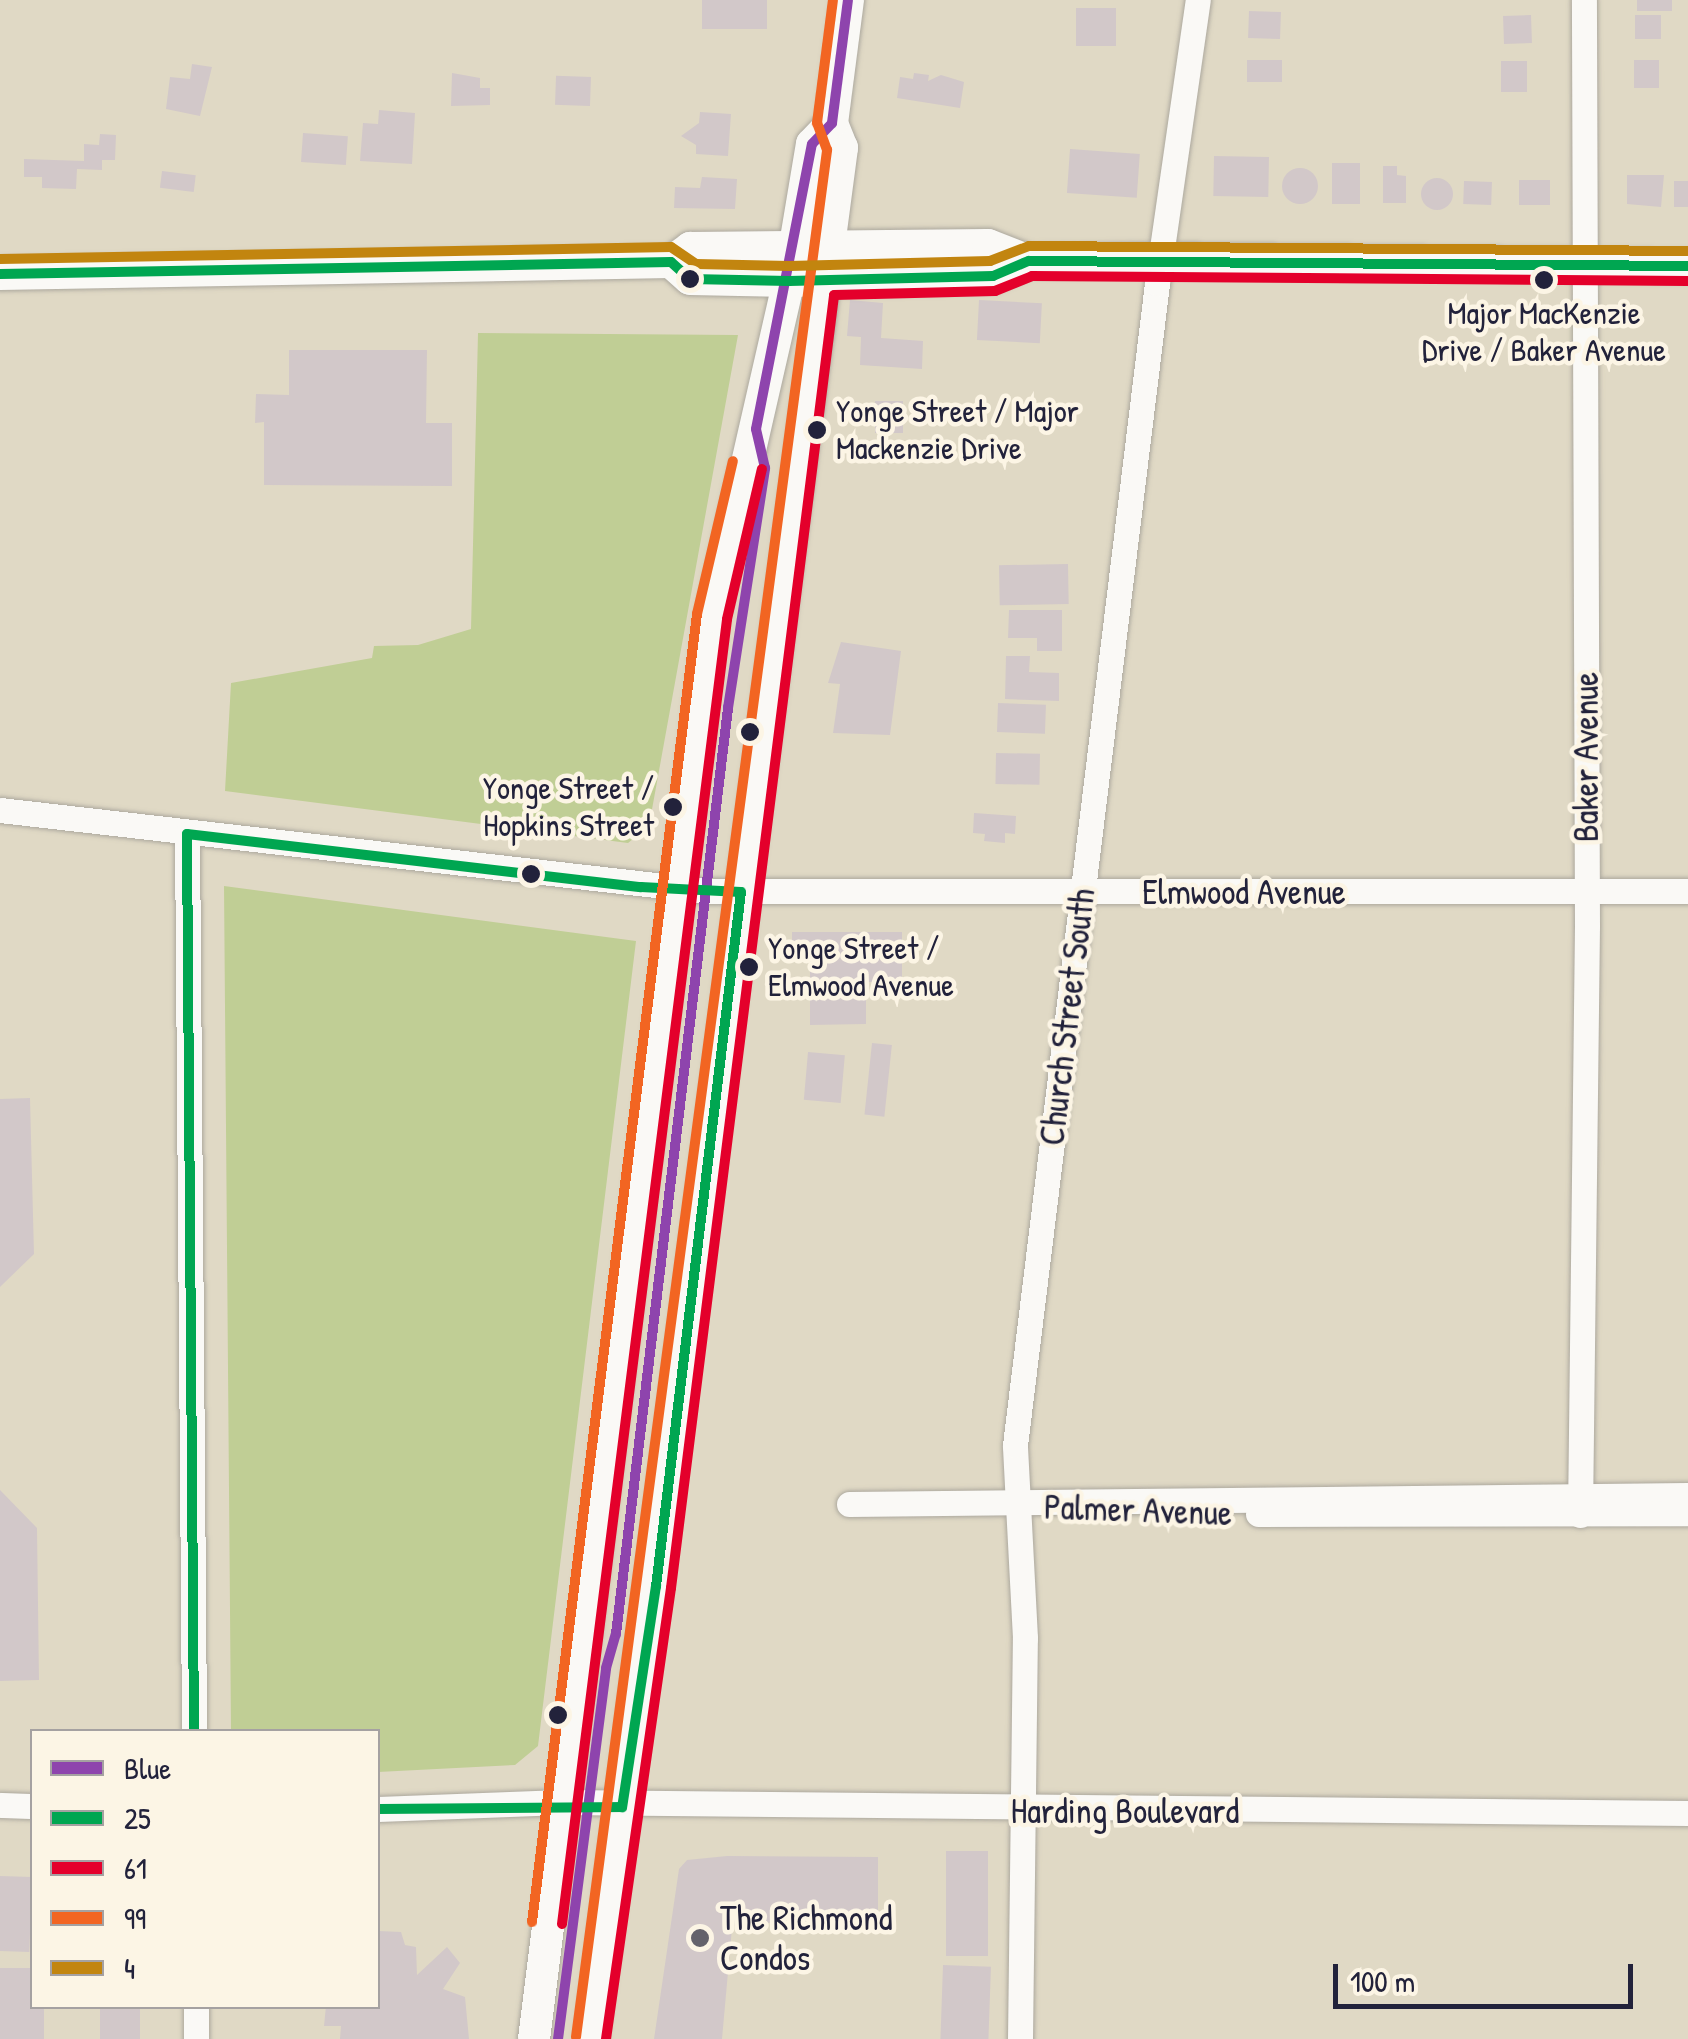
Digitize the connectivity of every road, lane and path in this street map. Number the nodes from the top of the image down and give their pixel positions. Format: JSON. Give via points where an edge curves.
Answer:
{"nodes":[{"id":1,"x":848,"y":0,"type":"edge"},
{"id":2,"x":1198,"y":0,"type":"edge"},
{"id":3,"x":1584,"y":0,"type":"edge"},
{"id":4,"x":1162,"y":259,"type":"junction"},
{"id":5,"x":808,"y":265,"type":"junction"},
{"id":6,"x":1583,"y":266,"type":"junction"},
{"id":7,"x":1688,"y":266,"type":"edge"},
{"id":8,"x":0,"y":274,"type":"edge"},
{"id":9,"x":0,"y":810,"type":"edge"},
{"id":10,"x":187,"y":834,"type":"junction"},
{"id":11,"x":677,"y":889,"type":"junction"},
{"id":12,"x":1688,"y":891,"type":"edge"},
{"id":13,"x":741,"y":892,"type":"junction"},
{"id":14,"x":1082,"y":892,"type":"junction"},
{"id":15,"x":1584,"y":892,"type":"junction"},
{"id":16,"x":1688,"y":1494,"type":"edge"},
{"id":17,"x":849,"y":1504,"type":"dead end"},
{"id":18,"x":1018,"y":1504,"type":"junction"},
{"id":19,"x":1580,"y":1505,"type":"junction"},
{"id":20,"x":1688,"y":1513,"type":"edge"},
{"id":21,"x":194,"y":1729,"type":"edge"},
{"id":22,"x":562,"y":1802,"type":"junction"},
{"id":23,"x":0,"y":1805,"type":"edge"},
{"id":24,"x":30,"y":1806,"type":"edge"},
{"id":25,"x":622,"y":1807,"type":"junction"},
{"id":26,"x":380,"y":1809,"type":"edge"},
{"id":27,"x":1023,"y":1812,"type":"junction"},
{"id":28,"x":1688,"y":1813,"type":"edge"},
{"id":29,"x":196,"y":2009,"type":"edge"},
{"id":30,"x":196,"y":2039,"type":"edge"},
{"id":31,"x":534,"y":2039,"type":"edge"},
{"id":32,"x":591,"y":2039,"type":"edge"},
{"id":33,"x":1020,"y":2039,"type":"edge"}],
"edges":[{"from":1,"to":5,"type":"main road","via":[[832,123],[842,148]]},
{"from":2,"to":4,"type":"street","name":"Church Street South"},
{"from":3,"to":6,"type":"street","name":"Baker Avenue"},
{"from":4,"to":5,"type":"main road","via":[[1029,262],[993,276]]},
{"from":4,"to":6,"type":"main road"},
{"from":4,"to":14,"type":"street","name":"Church Street South"},
{"from":5,"to":8,"type":"main road","via":[[690,248],[672,262]]},
{"from":5,"to":11,"type":"main road","via":[[712,616]]},
{"from":5,"to":13,"type":"main road"},
{"from":6,"to":7,"type":"main road"},
{"from":6,"to":15,"type":"street","name":"Baker Avenue"},
{"from":9,"to":10,"type":"street","name":"Elmwood Avenue"},
{"from":10,"to":11,"type":"street","name":"Elmwood Avenue"},
{"from":10,"to":21,"type":"street"},
{"from":11,"to":13,"type":"street","name":"Elmwood Avenue"},
{"from":11,"to":22,"type":"main road"},
{"from":12,"to":15,"type":"street","name":"Elmwood Avenue"},
{"from":13,"to":14,"type":"street","name":"Elmwood Avenue"},
{"from":13,"to":25,"type":"main road","via":[[656,1586]]},
{"from":14,"to":15,"type":"street","name":"Elmwood Avenue"},
{"from":14,"to":18,"type":"street","name":"Church Street South","via":[[1016,1445]]},
{"from":15,"to":19,"type":"street","name":"Baker Avenue"},
{"from":16,"to":19,"type":"street","name":"Palmer Avenue"},
{"from":17,"to":18,"type":"street","name":"Palmer Avenue"},
{"from":18,"to":19,"type":"street","name":"Palmer Avenue","via":[[1062,1513]]},
{"from":18,"to":27,"type":"street","name":"Church Street South"},
{"from":19,"to":20,"type":"street","name":"Palmer Avenue"},
{"from":22,"to":25,"type":"street","name":"Harding Boulevard"},
{"from":22,"to":26,"type":"street","name":"Harding Boulevard"},
{"from":22,"to":31,"type":"main road"},
{"from":23,"to":24,"type":"street"},
{"from":25,"to":27,"type":"street","name":"Harding Boulevard"},
{"from":25,"to":32,"type":"main road"},
{"from":27,"to":28,"type":"street","name":"Harding Boulevard"},
{"from":27,"to":33,"type":"street","name":"Church Street South"},
{"from":29,"to":30,"type":"street"}]}
